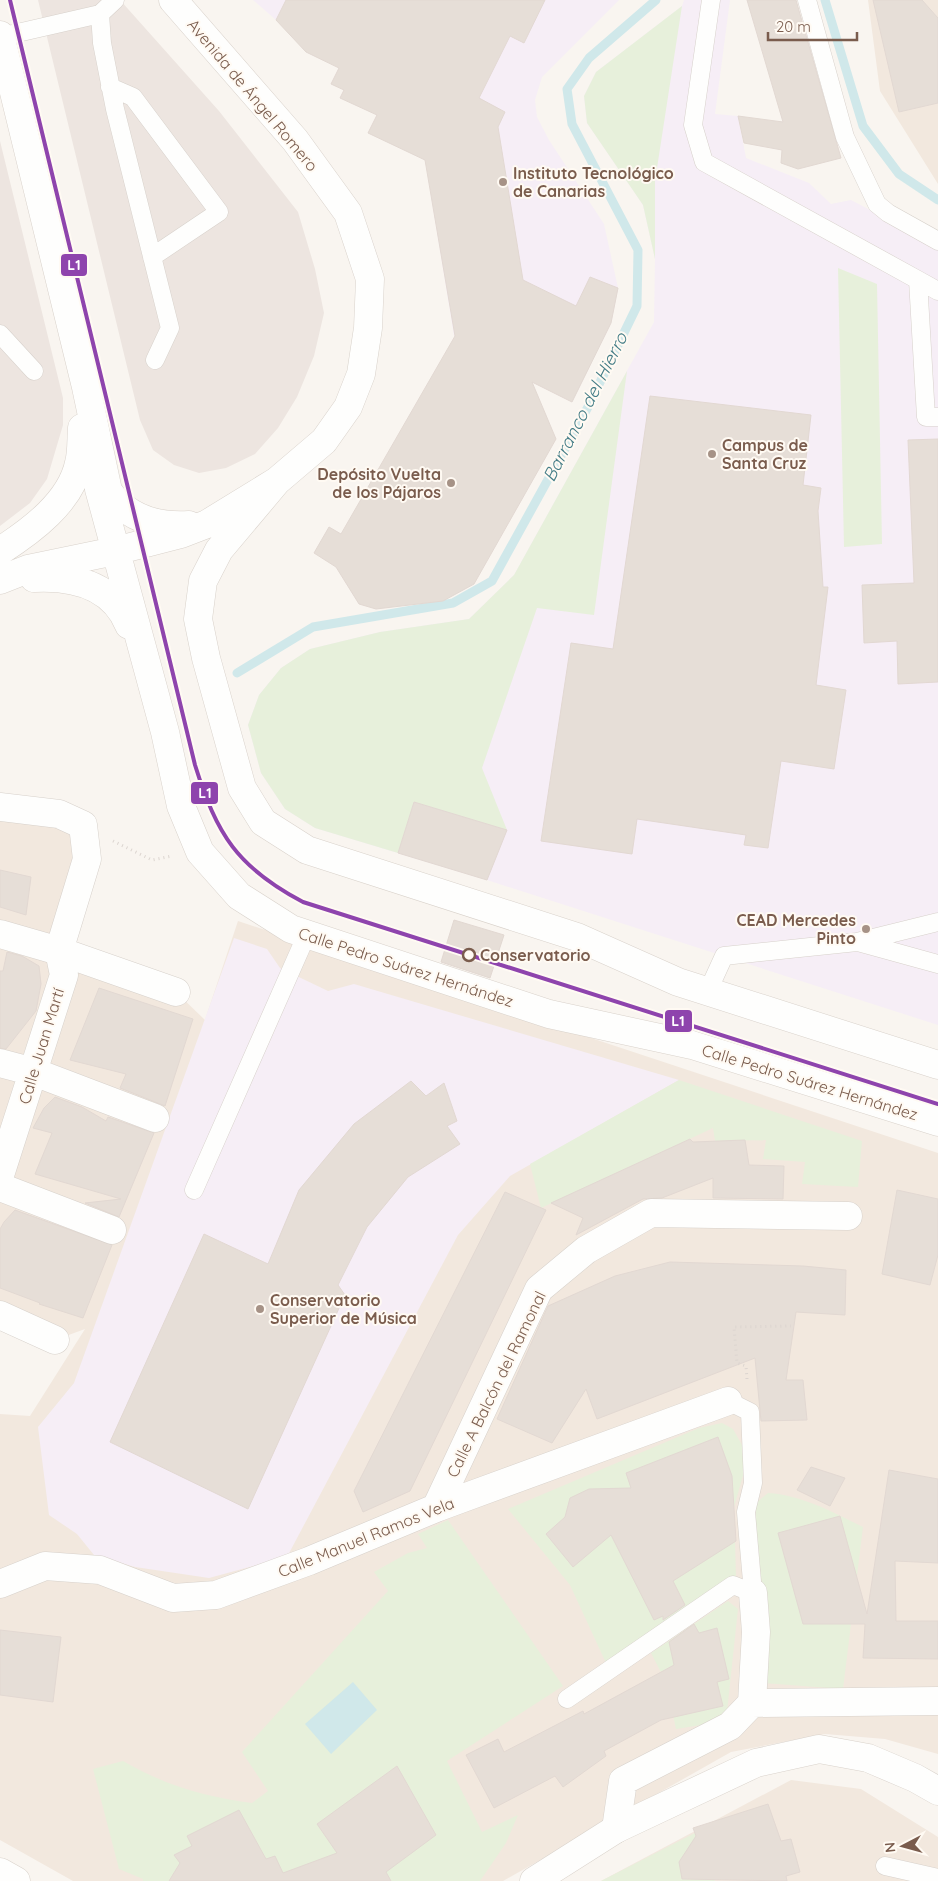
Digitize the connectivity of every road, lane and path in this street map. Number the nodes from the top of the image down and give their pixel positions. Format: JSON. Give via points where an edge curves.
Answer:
{"nodes":[{"id":1,"x":116,"y":0,"type":"edge"},
{"id":2,"x":173,"y":0,"type":"edge"},
{"id":3,"x":711,"y":0,"type":"edge"},
{"id":4,"x":807,"y":0,"type":"edge"},
{"id":5,"x":100,"y":14,"type":"junction"},
{"id":6,"x":0,"y":36,"type":"edge"},
{"id":7,"x":6,"y":87,"type":"edge"},
{"id":8,"x":110,"y":87,"type":"junction"},
{"id":9,"x":938,"y":241,"type":"edge"},
{"id":10,"x":152,"y":257,"type":"junction"},
{"id":11,"x":918,"y":280,"type":"junction"},
{"id":12,"x":938,"y":291,"type":"edge"},
{"id":13,"x":0,"y":334,"type":"edge"},
{"id":14,"x":155,"y":360,"type":"dead end"},
{"id":15,"x":34,"y":371,"type":"dead end"},
{"id":16,"x":86,"y":387,"type":"junction"},
{"id":17,"x":938,"y":417,"type":"edge"},
{"id":18,"x":96,"y":443,"type":"junction"},
{"id":19,"x":277,"y":481,"type":"junction"},
{"id":20,"x":207,"y":524,"type":"junction"},
{"id":21,"x":0,"y":551,"type":"edge"},
{"id":22,"x":115,"y":551,"type":"junction"},
{"id":23,"x":5,"y":578,"type":"edge"},
{"id":24,"x":149,"y":675,"type":"junction"},
{"id":25,"x":0,"y":807,"type":"edge"},
{"id":26,"x":83,"y":825,"type":"junction"},
{"id":27,"x":200,"y":852,"type":"junction"},
{"id":28,"x":938,"y":922,"type":"edge"},
{"id":29,"x":0,"y":934,"type":"edge"},
{"id":30,"x":308,"y":934,"type":"junction"},
{"id":31,"x":857,"y":942,"type":"junction"},
{"id":32,"x":59,"y":951,"type":"junction"},
{"id":33,"x":938,"y":964,"type":"edge"},
{"id":34,"x":176,"y":992,"type":"dead end"},
{"id":35,"x":708,"y":992,"type":"junction"},
{"id":36,"x":0,"y":1063,"type":"edge"},
{"id":37,"x":938,"y":1065,"type":"edge"},
{"id":38,"x":34,"y":1072,"type":"junction"},
{"id":39,"x":155,"y":1118,"type":"dead end"},
{"id":40,"x":938,"y":1122,"type":"edge"},
{"id":41,"x":0,"y":1175,"type":"edge"},
{"id":42,"x":0,"y":1187,"type":"edge"},
{"id":43,"x":194,"y":1190,"type":"dead end"},
{"id":44,"x":848,"y":1216,"type":"dead end"},
{"id":45,"x":112,"y":1230,"type":"dead end"},
{"id":46,"x":0,"y":1316,"type":"edge"},
{"id":47,"x":791,"y":1326,"type":"dead end"},
{"id":48,"x":55,"y":1340,"type":"dead end"},
{"id":49,"x":739,"y":1407,"type":"junction"},
{"id":50,"x":436,"y":1508,"type":"junction"},
{"id":51,"x":0,"y":1584,"type":"edge"},
{"id":52,"x":753,"y":1593,"type":"junction"},
{"id":53,"x":567,"y":1699,"type":"dead end"},
{"id":54,"x":938,"y":1701,"type":"edge"},
{"id":55,"x":752,"y":1703,"type":"junction"},
{"id":56,"x":938,"y":1791,"type":"edge"},
{"id":57,"x":616,"y":1830,"type":"junction"},
{"id":58,"x":885,"y":1866,"type":"dead end"},
{"id":59,"x":0,"y":1872,"type":"edge"},
{"id":60,"x":938,"y":1878,"type":"edge"},
{"id":61,"x":16,"y":1881,"type":"edge"},
{"id":62,"x":534,"y":1881,"type":"edge"}],
"edges":[{"from":1,"to":5,"type":"lane"},
{"from":2,"to":19,"type":"street","name":"Avenida de Ángel Romero","via":[[295,140],[348,213],[370,279],[368,328],[361,374],[348,407],[324,441]]},
{"from":3,"to":11,"type":"lane","via":[[693,126],[704,162]]},
{"from":4,"to":9,"type":"lane","via":[[845,137],[877,204]]},
{"from":5,"to":6,"type":"lane"},
{"from":5,"to":8,"type":"lane"},
{"from":6,"to":7,"type":"street"},
{"from":7,"to":16,"type":"street"},
{"from":8,"to":10,"type":"lane"},
{"from":8,"to":10,"type":"lane","via":[[133,97],[219,212]]},
{"from":10,"to":14,"type":"lane","via":[[170,328]]},
{"from":11,"to":12,"type":"lane"},
{"from":11,"to":17,"type":"lane","via":[[926,417]]},
{"from":13,"to":15,"type":"lane"},
{"from":16,"to":18,"type":"street"},
{"from":16,"to":21,"type":"street","via":[[75,475],[39,524]]},
{"from":18,"to":20,"type":"street","via":[[108,491],[118,506],[135,516],[163,524]]},
{"from":18,"to":22,"type":"street","via":[[99,489]]},
{"from":19,"to":20,"type":"street","name":"Avenida de Ángel Romero"},
{"from":19,"to":35,"type":"street","via":[[219,550],[203,581],[198,619],[242,788],[263,822],[307,850],[577,937]]},
{"from":20,"to":22,"type":"street","name":"Avenida de Ángel Romero"},
{"from":22,"to":23,"type":"street","name":"Avenida de Ángel Romero","via":[[28,569]]},
{"from":22,"to":24,"type":"street","name":"Calle Pedro Suárez Hernández"},
{"from":23,"to":24,"type":"street","via":[[59,576],[84,583],[108,595],[122,609]]},
{"from":24,"to":27,"type":"street","name":"Calle Pedro Suárez Hernández","via":[[181,806]]},
{"from":25,"to":26,"type":"street","via":[[59,814]]},
{"from":26,"to":27,"type":"path","via":[[152,860]]},
{"from":26,"to":32,"type":"street","name":"Calle Juan Martí","via":[[87,859]]},
{"from":27,"to":30,"type":"street","name":"Calle Pedro Suárez Hernández","via":[[239,896],[291,929]]},
{"from":28,"to":31,"type":"lane"},
{"from":29,"to":32,"type":"street"},
{"from":30,"to":40,"type":"street","name":"Calle Pedro Suárez Hernández","via":[[549,1014],[692,1045]]},
{"from":30,"to":43,"type":"lane"},
{"from":31,"to":33,"type":"lane"},
{"from":31,"to":35,"type":"lane","via":[[724,956]]},
{"from":32,"to":34,"type":"street"},
{"from":32,"to":38,"type":"street","name":"Calle Juan Martí","via":[[64,975]]},
{"from":35,"to":37,"type":"street"},
{"from":36,"to":38,"type":"street"},
{"from":38,"to":39,"type":"street"},
{"from":38,"to":41,"type":"street","name":"Calle Juan Martí"},
{"from":42,"to":45,"type":"street"},
{"from":44,"to":50,"type":"street","name":"Calle A Balcón del Ramonal","via":[[651,1213],[586,1250],[539,1289]]},
{"from":46,"to":48,"type":"street"},
{"from":47,"to":49,"type":"path","via":[[734,1327],[737,1363],[746,1366]]},
{"from":49,"to":50,"type":"street","name":"Calle Manuel Ramos Vela"},
{"from":49,"to":52,"type":"lane","via":[[753,1483],[746,1512]]},
{"from":50,"to":51,"type":"street","name":"Calle Manuel Ramos Vela","via":[[309,1561],[216,1595],[173,1598],[100,1570],[45,1566]]},
{"from":52,"to":53,"type":"lane","via":[[733,1585]]},
{"from":52,"to":55,"type":"street","via":[[756,1632]]},
{"from":54,"to":55,"type":"street"},
{"from":55,"to":57,"type":"street","via":[[730,1726],[622,1781]]},
{"from":56,"to":57,"type":"street","via":[[868,1758],[819,1749],[756,1763]]},
{"from":57,"to":62,"type":"street"},
{"from":58,"to":60,"type":"lane"},
{"from":59,"to":61,"type":"street"}]}
